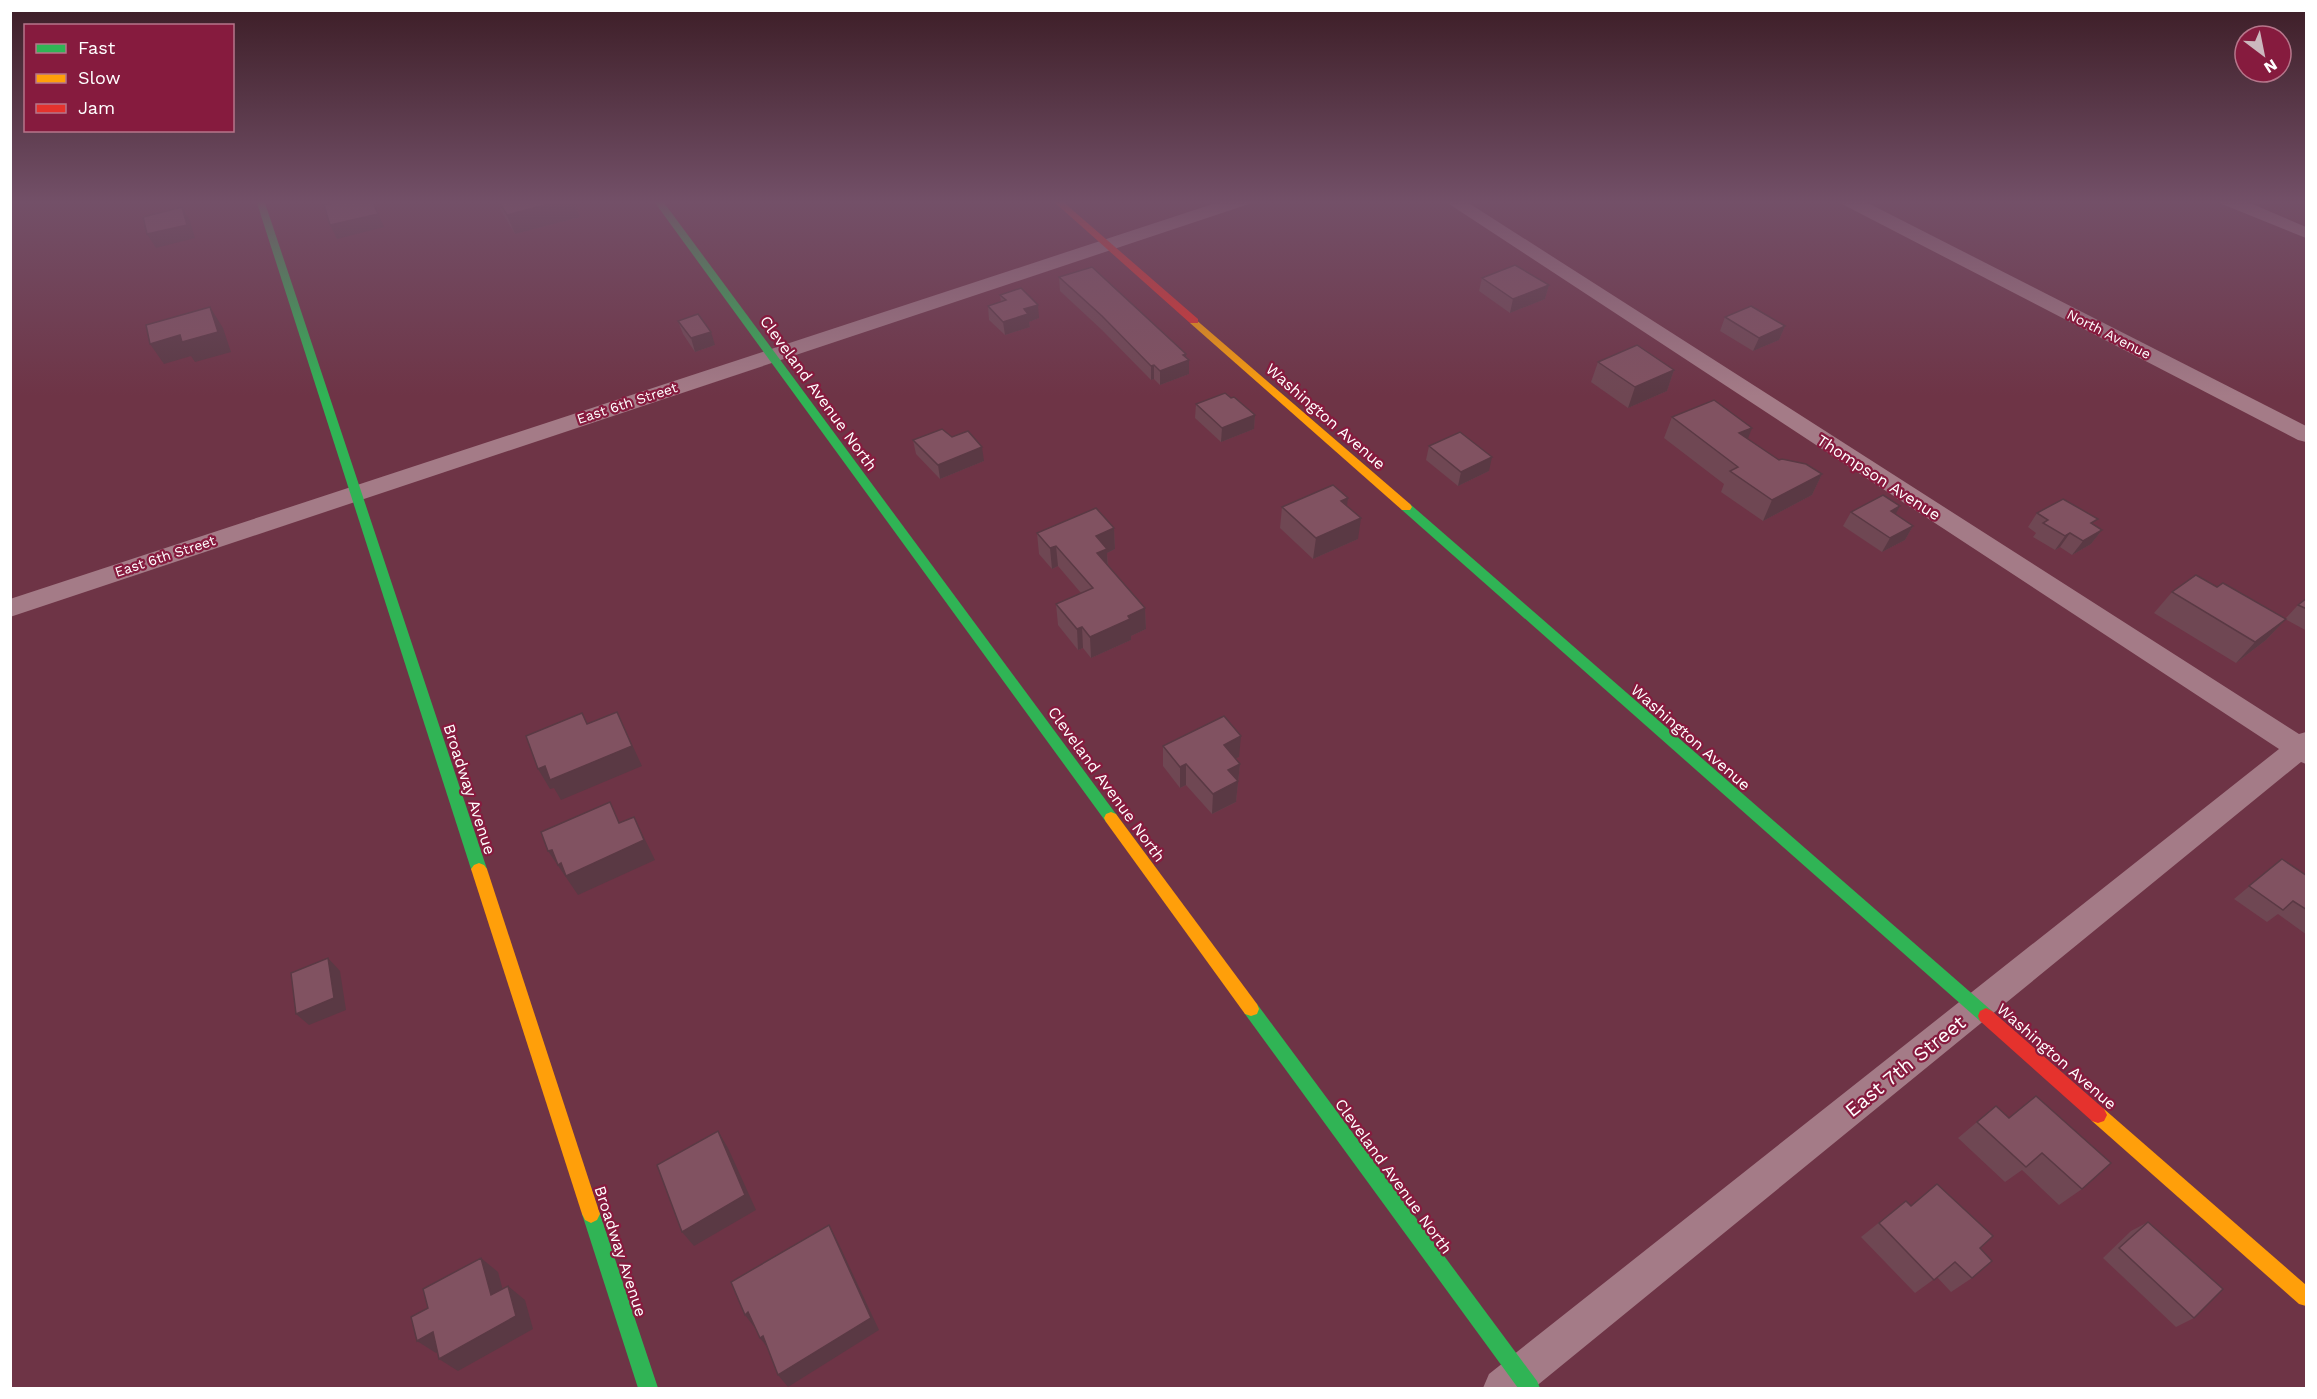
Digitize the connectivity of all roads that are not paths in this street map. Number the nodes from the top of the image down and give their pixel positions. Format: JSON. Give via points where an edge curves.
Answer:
{"nodes":[{"id":1,"x":281,"y":265,"type":"edge"},
{"id":2,"x":705,"y":265,"type":"edge"},
{"id":3,"x":1045,"y":265,"type":"edge"},
{"id":4,"x":1130,"y":265,"type":"edge"},
{"id":5,"x":1554,"y":265,"type":"edge"},
{"id":6,"x":1976,"y":265,"type":"edge"},
{"id":7,"x":771,"y":355,"type":"junction"},
{"id":8,"x":2307,"y":435,"type":"edge"},
{"id":9,"x":356,"y":493,"type":"junction"},
{"id":10,"x":10,"y":608,"type":"edge"},
{"id":11,"x":2304,"y":748,"type":"edge"},
{"id":12,"x":1976,"y":1008,"type":"junction"},
{"id":13,"x":2307,"y":1297,"type":"edge"},
{"id":14,"x":1518,"y":1384,"type":"edge"},
{"id":15,"x":648,"y":1389,"type":"edge"}],
"edges":[{"from":1,"to":9,"type":"street","name":"Broadway Avenue"},
{"from":2,"to":7,"type":"street","name":"Cleveland Avenue North"},
{"from":3,"to":7,"type":"street","name":"East 6th Street"},
{"from":4,"to":12,"type":"street","name":"Washington Avenue"},
{"from":5,"to":11,"type":"street","name":"Thompson Avenue"},
{"from":6,"to":8,"type":"street","name":"North Avenue"},
{"from":7,"to":9,"type":"street","name":"East 6th Street"},
{"from":7,"to":14,"type":"street","name":"Cleveland Avenue North"},
{"from":9,"to":10,"type":"street","name":"East 6th Street"},
{"from":9,"to":15,"type":"street","name":"Broadway Avenue"},
{"from":11,"to":12,"type":"street","name":"East 7th Street"},
{"from":12,"to":13,"type":"street","name":"Washington Avenue"},
{"from":12,"to":14,"type":"street","name":"East 7th Street"}]}
